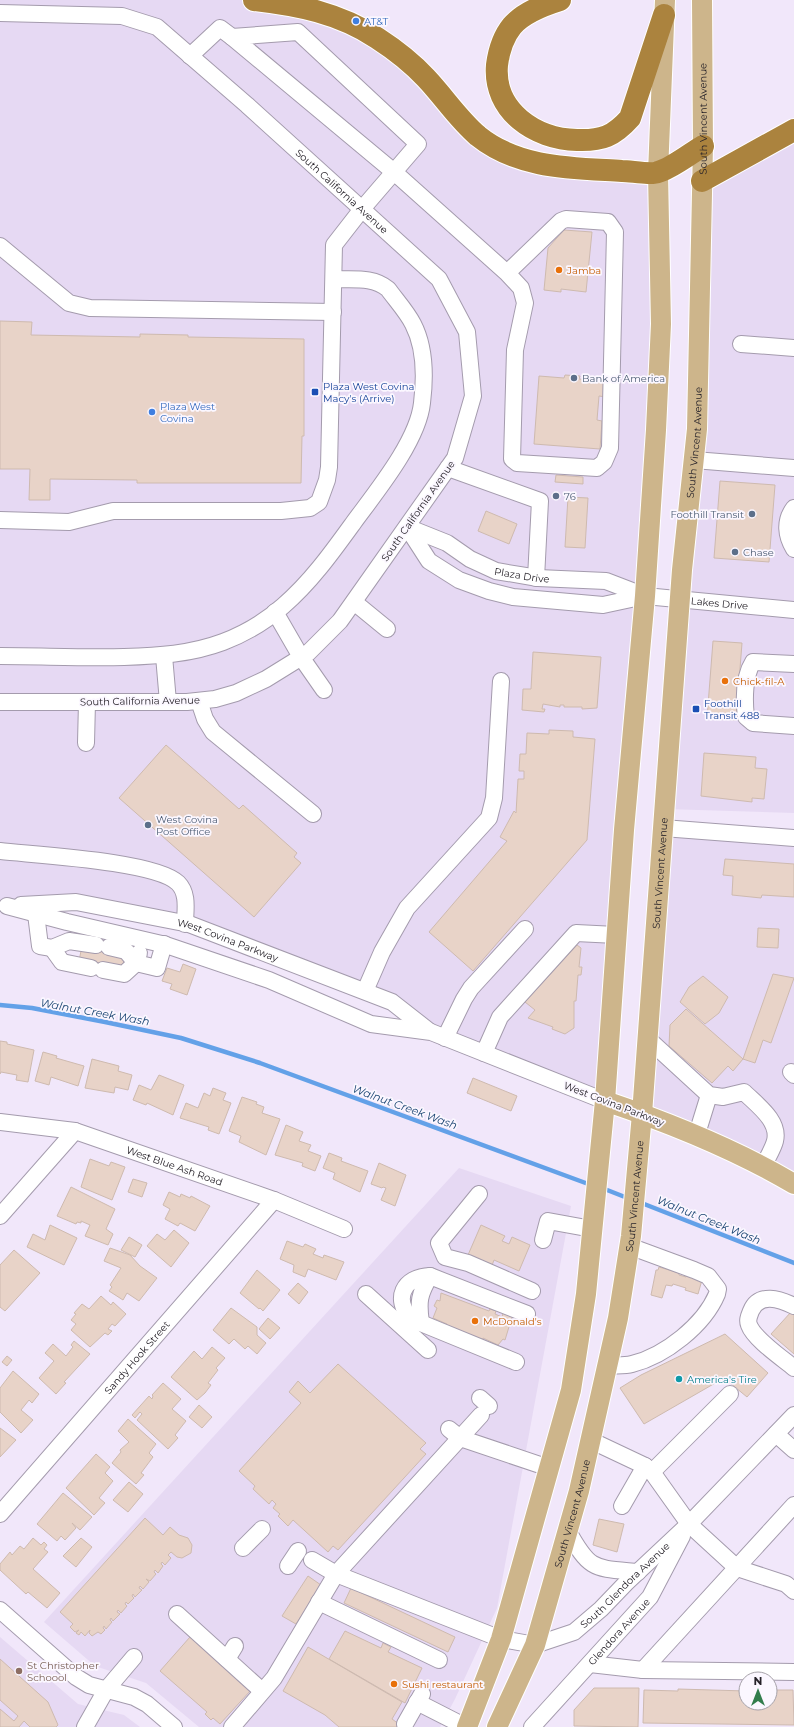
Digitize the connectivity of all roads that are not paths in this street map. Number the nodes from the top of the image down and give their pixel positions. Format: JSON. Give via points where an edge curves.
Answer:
{"nodes":[{"id":1,"x":254,"y":0,"type":"edge"},
{"id":2,"x":560,"y":0,"type":"edge"},
{"id":3,"x":702,"y":0,"type":"edge"},
{"id":4,"x":664,"y":7,"type":"edge"},
{"id":5,"x":0,"y":12,"type":"edge"},
{"id":6,"x":232,"y":37,"type":"junction"},
{"id":7,"x":190,"y":56,"type":"junction"},
{"id":8,"x":794,"y":130,"type":"edge"},
{"id":9,"x":703,"y":146,"type":"junction"},
{"id":10,"x":394,"y":172,"type":"junction"},
{"id":11,"x":658,"y":173,"type":"junction"},
{"id":12,"x":702,"y":181,"type":"junction"},
{"id":13,"x":362,"y":209,"type":"junction"},
{"id":14,"x":0,"y":246,"type":"edge"},
{"id":15,"x":507,"y":273,"type":"junction"},
{"id":16,"x":334,"y":279,"type":"junction"},
{"id":17,"x":333,"y":312,"type":"junction"},
{"id":18,"x":741,"y":344,"type":"dead end"},
{"id":19,"x":794,"y":348,"type":"edge"},
{"id":20,"x":694,"y":460,"type":"junction"},
{"id":21,"x":448,"y":468,"type":"junction"},
{"id":22,"x":794,"y":468,"type":"edge"},
{"id":23,"x":794,"y":508,"type":"edge"},
{"id":24,"x":0,"y":520,"type":"edge"},
{"id":25,"x":407,"y":527,"type":"junction"},
{"id":26,"x":794,"y":549,"type":"edge"},
{"id":27,"x":536,"y":578,"type":"junction"},
{"id":28,"x":645,"y":596,"type":"junction"},
{"id":29,"x":680,"y":599,"type":"junction"},
{"id":30,"x":354,"y":602,"type":"junction"},
{"id":31,"x":794,"y":610,"type":"edge"},
{"id":32,"x":275,"y":612,"type":"junction"},
{"id":33,"x":387,"y":629,"type":"dead end"},
{"id":34,"x":0,"y":656,"type":"edge"},
{"id":35,"x":164,"y":656,"type":"junction"},
{"id":36,"x":301,"y":658,"type":"junction"},
{"id":37,"x":794,"y":664,"type":"edge"},
{"id":38,"x":501,"y":681,"type":"dead end"},
{"id":39,"x":324,"y":690,"type":"dead end"},
{"id":40,"x":199,"y":701,"type":"junction"},
{"id":41,"x":0,"y":702,"type":"edge"},
{"id":42,"x":87,"y":702,"type":"junction"},
{"id":43,"x":168,"y":702,"type":"junction"},
{"id":44,"x":794,"y":726,"type":"edge"},
{"id":45,"x":86,"y":743,"type":"dead end"},
{"id":46,"x":313,"y":814,"type":"dead end"},
{"id":47,"x":663,"y":828,"type":"junction"},
{"id":48,"x":794,"y":838,"type":"edge"},
{"id":49,"x":0,"y":851,"type":"edge"},
{"id":50,"x":4,"y":906,"type":"edge"},
{"id":51,"x":36,"y":914,"type":"junction"},
{"id":52,"x":185,"y":924,"type":"junction"},
{"id":53,"x":525,"y":929,"type":"dead end"},
{"id":54,"x":616,"y":935,"type":"junction"},
{"id":55,"x":142,"y":939,"type":"junction"},
{"id":56,"x":164,"y":944,"type":"junction"},
{"id":57,"x":52,"y":948,"type":"junction"},
{"id":58,"x":136,"y":963,"type":"junction"},
{"id":59,"x":365,"y":991,"type":"junction"},
{"id":60,"x":438,"y":1035,"type":"junction"},
{"id":61,"x":648,"y":1039,"type":"junction"},
{"id":62,"x":484,"y":1053,"type":"junction"},
{"id":63,"x":709,"y":1095,"type":"junction"},
{"id":64,"x":605,"y":1101,"type":"junction"},
{"id":65,"x":642,"y":1114,"type":"junction"},
{"id":66,"x":0,"y":1122,"type":"edge"},
{"id":67,"x":75,"y":1131,"type":"junction"},
{"id":68,"x":696,"y":1137,"type":"junction"},
{"id":69,"x":763,"y":1167,"type":"junction"},
{"id":70,"x":792,"y":1179,"type":"edge"},
{"id":71,"x":479,"y":1194,"type":"dead end"},
{"id":72,"x":274,"y":1200,"type":"junction"},
{"id":73,"x":0,"y":1216,"type":"edge"},
{"id":74,"x":344,"y":1228,"type":"dead end"},
{"id":75,"x":592,"y":1229,"type":"junction"},
{"id":76,"x":543,"y":1240,"type":"dead end"},
{"id":77,"x":630,"y":1246,"type":"junction"},
{"id":78,"x":532,"y":1291,"type":"dead end"},
{"id":79,"x":366,"y":1294,"type":"dead end"},
{"id":80,"x":794,"y":1306,"type":"edge"},
{"id":81,"x":527,"y":1314,"type":"dead end"},
{"id":82,"x":428,"y":1350,"type":"dead end"},
{"id":83,"x":516,"y":1362,"type":"dead end"},
{"id":84,"x":607,"y":1366,"type":"junction"},
{"id":85,"x":794,"y":1368,"type":"edge"},
{"id":86,"x":730,"y":1394,"type":"dead end"},
{"id":87,"x":483,"y":1406,"type":"dead end"},
{"id":88,"x":794,"y":1415,"type":"edge"},
{"id":89,"x":455,"y":1433,"type":"junction"},
{"id":90,"x":776,"y":1434,"type":"junction"},
{"id":91,"x":590,"y":1440,"type":"junction"},
{"id":92,"x":794,"y":1450,"type":"edge"},
{"id":93,"x":549,"y":1468,"type":"junction"},
{"id":94,"x":649,"y":1469,"type":"junction"},
{"id":95,"x":794,"y":1505,"type":"edge"},
{"id":96,"x":622,"y":1506,"type":"dead end"},
{"id":97,"x":0,"y":1514,"type":"edge"},
{"id":98,"x":689,"y":1524,"type":"junction"},
{"id":99,"x":262,"y":1529,"type":"dead end"},
{"id":100,"x":568,"y":1531,"type":"junction"},
{"id":101,"x":243,"y":1548,"type":"dead end"},
{"id":102,"x":298,"y":1551,"type":"dead end"},
{"id":103,"x":312,"y":1560,"type":"dead end"},
{"id":104,"x":288,"y":1566,"type":"dead end"},
{"id":105,"x":737,"y":1568,"type":"junction"},
{"id":106,"x":638,"y":1572,"type":"junction"},
{"id":107,"x":336,"y":1574,"type":"junction"},
{"id":108,"x":794,"y":1591,"type":"edge"},
{"id":109,"x":319,"y":1602,"type":"junction"},
{"id":110,"x":0,"y":1610,"type":"edge"},
{"id":111,"x":177,"y":1614,"type":"dead end"},
{"id":112,"x":501,"y":1640,"type":"junction"},
{"id":113,"x":535,"y":1645,"type":"junction"},
{"id":114,"x":134,"y":1657,"type":"dead end"},
{"id":115,"x":439,"y":1660,"type":"dead end"},
{"id":116,"x":590,"y":1664,"type":"junction"},
{"id":117,"x":643,"y":1670,"type":"junction"},
{"id":118,"x":794,"y":1672,"type":"edge"},
{"id":119,"x":106,"y":1690,"type":"junction"},
{"id":120,"x":261,"y":1700,"type":"junction"},
{"id":121,"x":405,"y":1724,"type":"dead end"},
{"id":122,"x":538,"y":1725,"type":"edge"},
{"id":123,"x":85,"y":1727,"type":"edge"},
{"id":124,"x":174,"y":1727,"type":"edge"},
{"id":125,"x":232,"y":1727,"type":"edge"},
{"id":126,"x":466,"y":1727,"type":"edge"},
{"id":127,"x":497,"y":1727,"type":"edge"}],
"edges":[{"from":1,"to":11,"type":"highway","via":[[313,9],[336,16],[376,38],[426,77],[466,126],[499,150],[540,164],[564,168]]},
{"from":2,"to":4,"type":"highway","via":[[531,11],[513,25],[502,41],[497,69],[502,97],[514,115],[531,128],[548,136],[566,140],[610,136],[619,131],[630,118]]},
{"from":3,"to":9,"type":"main road","name":"South Vincent Avenue"},
{"from":4,"to":11,"type":"main road"},
{"from":5,"to":7,"type":"street","name":"South California Avenue","via":[[122,16],[157,28]]},
{"from":6,"to":7,"type":"street","via":[[220,28]]},
{"from":6,"to":10,"type":"street"},
{"from":6,"to":10,"type":"street","via":[[298,32],[418,144]]},
{"from":7,"to":13,"type":"street","name":"South California Avenue"},
{"from":8,"to":12,"type":"highway"},
{"from":9,"to":11,"type":"highway"},
{"from":9,"to":12,"type":"main road","name":"South Vincent Avenue"},
{"from":10,"to":13,"type":"street"},
{"from":10,"to":15,"type":"street"},
{"from":11,"to":28,"type":"main road","via":[[661,324]]},
{"from":12,"to":20,"type":"main road","name":"South Vincent Avenue"},
{"from":13,"to":16,"type":"street","via":[[334,245]]},
{"from":13,"to":21,"type":"street","name":"South California Avenue","via":[[439,279],[467,332],[473,396],[455,458]]},
{"from":14,"to":17,"type":"street","via":[[69,303],[85,308]]},
{"from":15,"to":15,"type":"street","via":[[566,219],[608,222],[615,232],[610,448],[604,462],[597,468],[517,463],[512,459],[515,350],[524,303],[521,288]]},
{"from":16,"to":17,"type":"street"},
{"from":16,"to":32,"type":"street","via":[[375,280],[388,289],[413,324],[420,343],[422,404],[407,444],[385,481],[308,582]]},
{"from":17,"to":24,"type":"street","via":[[329,467],[319,502],[310,508],[281,511],[118,510],[69,522]]},
{"from":18,"to":19,"type":"street"},
{"from":20,"to":22,"type":"street"},
{"from":20,"to":29,"type":"main road","name":"South Vincent Avenue"},
{"from":21,"to":25,"type":"street","name":"South California Avenue"},
{"from":21,"to":27,"type":"street","via":[[540,501]]},
{"from":23,"to":26,"type":"street","via":[[788,518],[787,538]]},
{"from":25,"to":27,"type":"street","name":"Plaza Drive","via":[[447,543],[470,559],[496,571]]},
{"from":25,"to":28,"type":"street","via":[[429,561],[459,580],[489,591],[513,597],[603,605]]},
{"from":25,"to":30,"type":"street","name":"South California Avenue"},
{"from":27,"to":28,"type":"street","name":"Plaza Drive","via":[[606,581]]},
{"from":28,"to":29,"type":"street","name":"Lakes Drive"},
{"from":28,"to":54,"type":"main road"},
{"from":29,"to":31,"type":"street","name":"Lakes Drive"},
{"from":29,"to":47,"type":"main road","name":"South Vincent Avenue"},
{"from":30,"to":33,"type":"street"},
{"from":30,"to":36,"type":"street","name":"South California Avenue","via":[[336,625]]},
{"from":32,"to":35,"type":"street","via":[[254,627],[223,642]]},
{"from":32,"to":36,"type":"street"},
{"from":34,"to":35,"type":"street"},
{"from":35,"to":43,"type":"street"},
{"from":36,"to":39,"type":"street"},
{"from":36,"to":40,"type":"street","name":"South California Avenue","via":[[236,693]]},
{"from":37,"to":44,"type":"street","via":[[753,662],[748,668],[744,705],[746,717],[753,723]]},
{"from":38,"to":59,"type":"street","via":[[494,798],[489,818],[407,908],[382,952]]},
{"from":40,"to":43,"type":"street","name":"South California Avenue"},
{"from":40,"to":46,"type":"street","via":[[212,732]]},
{"from":41,"to":42,"type":"street","name":"South California Avenue"},
{"from":42,"to":43,"type":"street","name":"South California Avenue"},
{"from":42,"to":45,"type":"street"},
{"from":47,"to":48,"type":"street"},
{"from":47,"to":61,"type":"main road","name":"South Vincent Avenue"},
{"from":49,"to":52,"type":"street","via":[[84,859],[153,870],[178,883],[184,892]]},
{"from":50,"to":51,"type":"street","name":"West Covina Parkway"},
{"from":50,"to":52,"type":"street","name":"West Covina Parkway","via":[[76,902]]},
{"from":51,"to":55,"type":"street","name":"West Covina Parkway"},
{"from":51,"to":57,"type":"street","via":[[40,946]]},
{"from":52,"to":59,"type":"street","name":"West Covina Parkway"},
{"from":53,"to":60,"type":"street","via":[[472,988]]},
{"from":54,"to":62,"type":"street","via":[[576,933],[500,1017]]},
{"from":54,"to":64,"type":"main road"},
{"from":55,"to":56,"type":"street","name":"West Covina Parkway"},
{"from":55,"to":58,"type":"street"},
{"from":56,"to":58,"type":"street","via":[[157,968]]},
{"from":56,"to":60,"type":"street","name":"West Covina Parkway","via":[[269,980],[371,1024]]},
{"from":57,"to":58,"type":"street","via":[[69,941],[102,946],[126,951]]},
{"from":57,"to":58,"type":"street","via":[[62,962],[124,974]]},
{"from":59,"to":60,"type":"street","name":"West Covina Parkway","via":[[392,1002]]},
{"from":60,"to":62,"type":"street","name":"West Covina Parkway"},
{"from":61,"to":63,"type":"street"},
{"from":61,"to":65,"type":"main road","name":"South Vincent Avenue"},
{"from":62,"to":64,"type":"street","name":"West Covina Parkway"},
{"from":63,"to":68,"type":"street"},
{"from":63,"to":69,"type":"street","via":[[723,1097],[744,1092],[772,1121],[776,1132],[775,1141]]},
{"from":64,"to":65,"type":"main road","name":"West Covina Parkway"},
{"from":64,"to":75,"type":"main road"},
{"from":65,"to":68,"type":"main road","name":"West Covina Parkway"},
{"from":65,"to":77,"type":"main road","name":"South Vincent Avenue"},
{"from":66,"to":67,"type":"street","name":"West Blue Ash Road"},
{"from":67,"to":72,"type":"street","name":"West Blue Ash Road"},
{"from":67,"to":73,"type":"street"},
{"from":68,"to":69,"type":"main road","name":"West Covina Parkway"},
{"from":69,"to":70,"type":"main road","name":"West Covina Parkway"},
{"from":71,"to":78,"type":"street","via":[[440,1243],[445,1257],[468,1263]]},
{"from":72,"to":74,"type":"street","name":"West Blue Ash Road"},
{"from":72,"to":97,"type":"street","name":"Sandy Hook Street"},
{"from":75,"to":76,"type":"street","via":[[548,1221]]},
{"from":75,"to":93,"type":"main road","via":[[586,1294],[570,1390]]},
{"from":77,"to":84,"type":"main road","name":"South Vincent Avenue"},
{"from":77,"to":84,"type":"street","via":[[708,1276],[718,1289],[703,1319],[688,1333],[664,1349],[632,1364]]},
{"from":79,"to":82,"type":"street","via":[[400,1332]]},
{"from":80,"to":85,"type":"street","via":[[770,1298],[762,1299],[753,1306],[748,1318],[749,1326],[755,1335]]},
{"from":81,"to":83,"type":"street","via":[[430,1276],[422,1290],[419,1304],[421,1323]]},
{"from":84,"to":91,"type":"main road","name":"South Vincent Avenue"},
{"from":86,"to":94,"type":"street"},
{"from":87,"to":89,"type":"street"},
{"from":88,"to":90,"type":"street","name":"South Glendora Avenue"},
{"from":89,"to":93,"type":"street"},
{"from":89,"to":107,"type":"street"},
{"from":90,"to":92,"type":"street"},
{"from":90,"to":98,"type":"street","name":"South Glendora Avenue"},
{"from":91,"to":94,"type":"street"},
{"from":91,"to":100,"type":"main road","name":"South Vincent Avenue"},
{"from":93,"to":112,"type":"main road"},
{"from":94,"to":96,"type":"street"},
{"from":94,"to":98,"type":"street"},
{"from":95,"to":105,"type":"street"},
{"from":98,"to":105,"type":"street"},
{"from":98,"to":106,"type":"street","name":"South Glendora Avenue"},
{"from":98,"to":116,"type":"street","name":"Glendora Avenue","via":[[650,1597]]},
{"from":99,"to":101,"type":"street"},
{"from":100,"to":106,"type":"street","via":[[579,1552],[590,1564],[604,1569]]},
{"from":100,"to":113,"type":"main road","name":"South Vincent Avenue"},
{"from":102,"to":104,"type":"street"},
{"from":103,"to":107,"type":"street","name":"South Glendora Avenue"},
{"from":105,"to":108,"type":"street","via":[[786,1584]]},
{"from":105,"to":117,"type":"street"},
{"from":106,"to":113,"type":"street","name":"South Glendora Avenue","via":[[601,1610],[574,1632]]},
{"from":107,"to":109,"type":"street"},
{"from":107,"to":112,"type":"street","name":"South Glendora Avenue"},
{"from":109,"to":115,"type":"street"},
{"from":109,"to":120,"type":"street"},
{"from":110,"to":119,"type":"street","via":[[76,1677]]},
{"from":111,"to":120,"type":"street","via":[[231,1653]]},
{"from":112,"to":113,"type":"street","name":"South Glendora Avenue"},
{"from":112,"to":126,"type":"main road"},
{"from":113,"to":127,"type":"main road","name":"South Vincent Avenue"},
{"from":114,"to":119,"type":"street"},
{"from":116,"to":117,"type":"street"},
{"from":116,"to":122,"type":"street","name":"Glendora Avenue"},
{"from":117,"to":118,"type":"street"},
{"from":119,"to":123,"type":"street"},
{"from":119,"to":124,"type":"street","via":[[134,1697],[147,1704]]},
{"from":120,"to":125,"type":"street"},
{"from":121,"to":126,"type":"street","via":[[419,1698]]}]}
